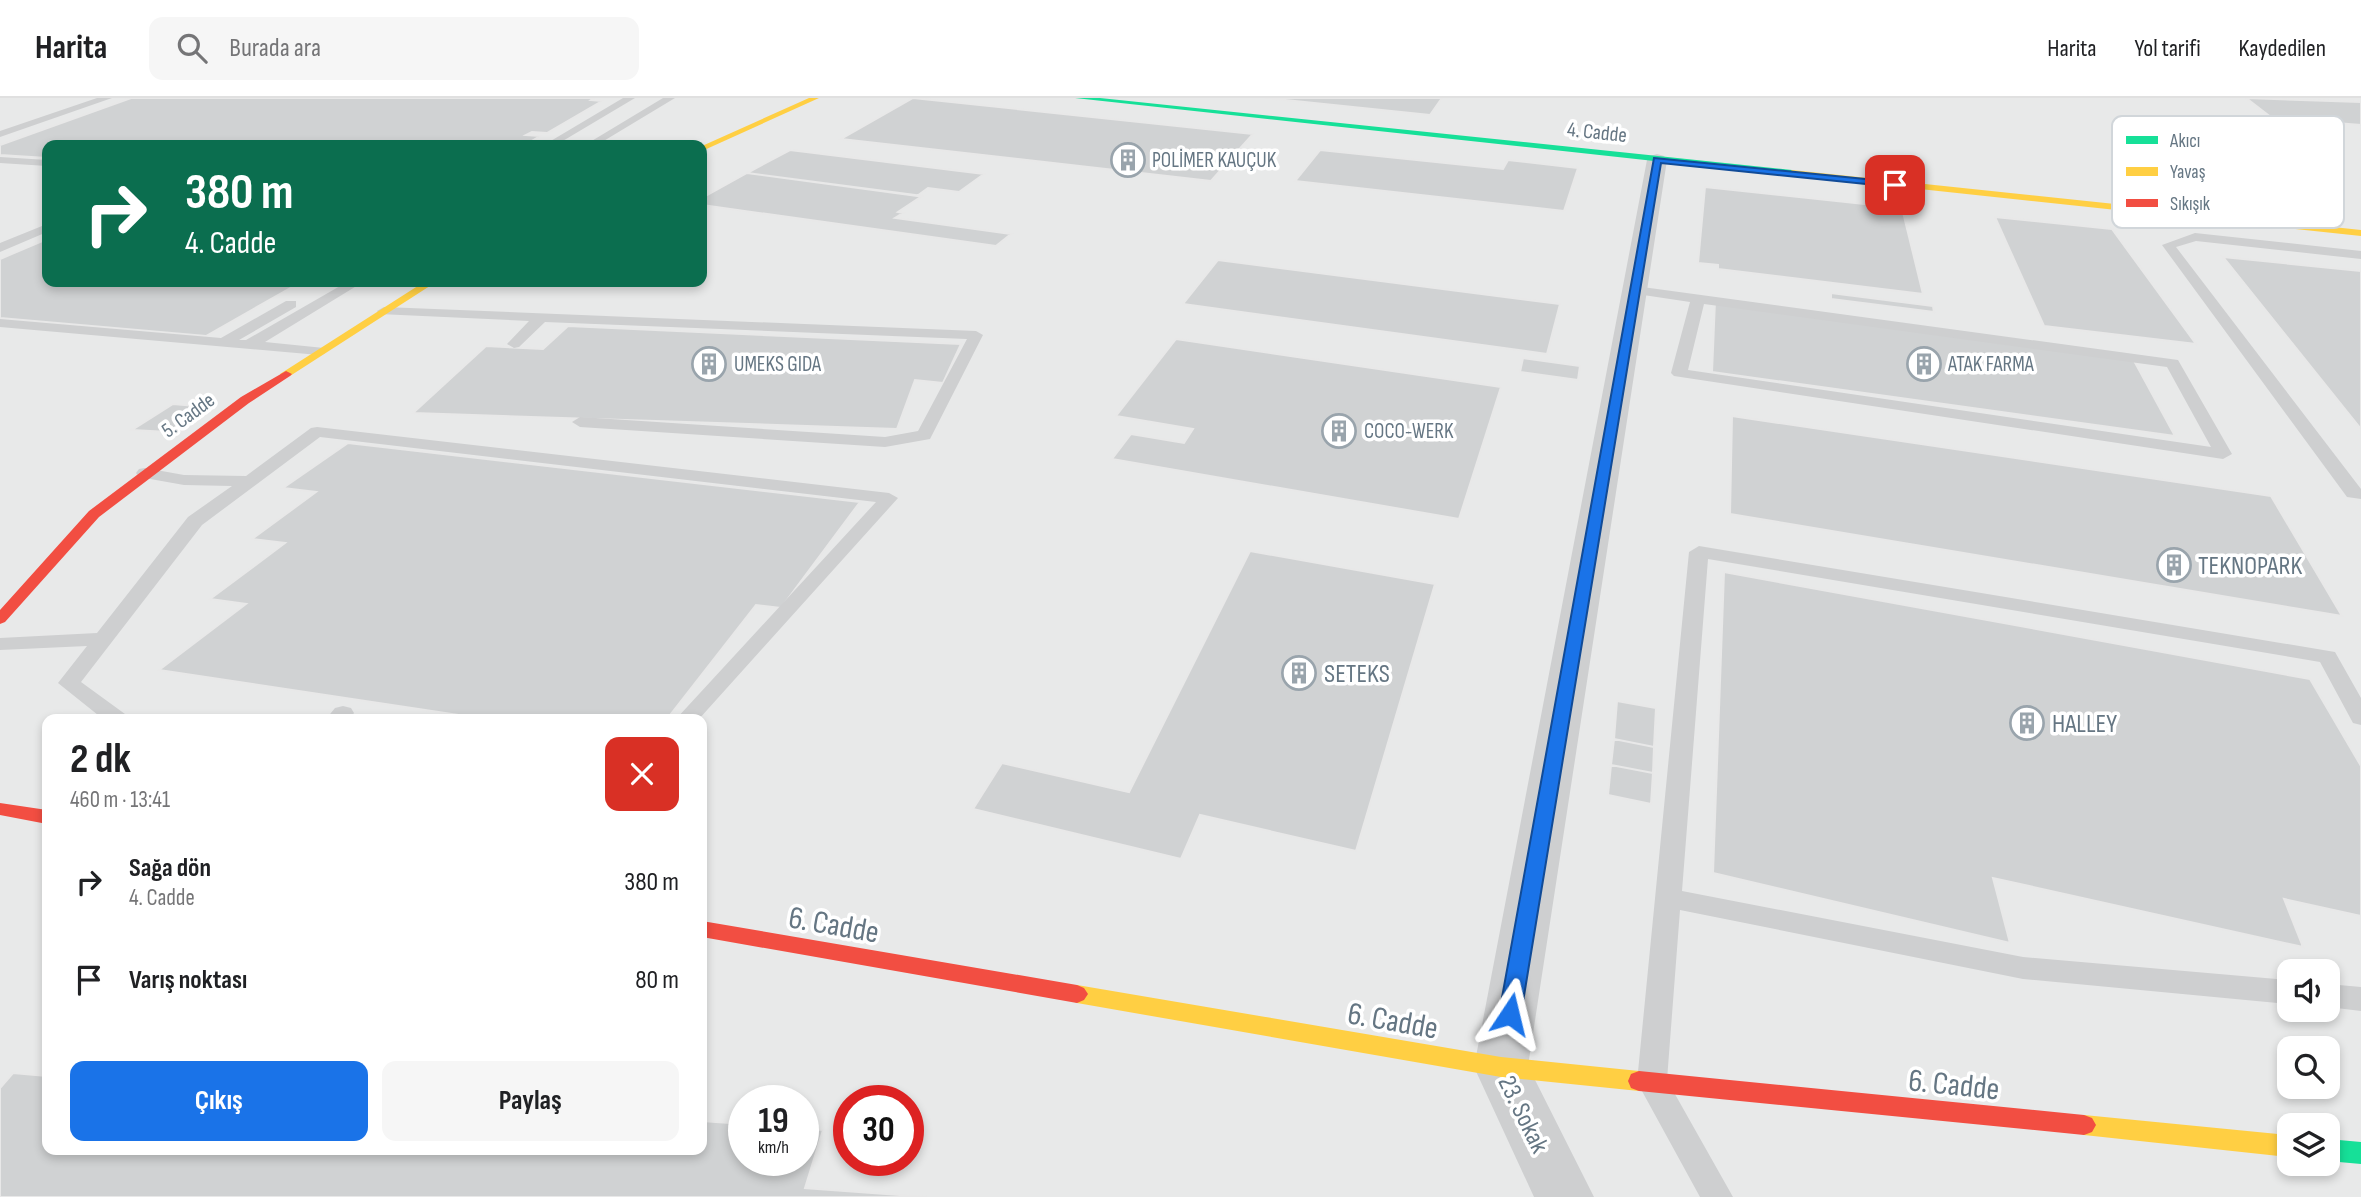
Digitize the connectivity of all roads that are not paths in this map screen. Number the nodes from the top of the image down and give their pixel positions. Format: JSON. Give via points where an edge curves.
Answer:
{"nodes":[{"id":1,"x":107,"y":98,"type":"edge"},
{"id":2,"x":630,"y":98,"type":"edge"},
{"id":3,"x":670,"y":98,"type":"edge"},
{"id":4,"x":815,"y":98,"type":"edge"},
{"id":5,"x":1079,"y":98,"type":"edge"},
{"id":6,"x":1121,"y":100,"type":"edge"},
{"id":7,"x":0,"y":134,"type":"edge"},
{"id":8,"x":558,"y":140,"type":"edge"},
{"id":9,"x":599,"y":140,"type":"edge"},
{"id":10,"x":707,"y":147,"type":"edge"},
{"id":11,"x":0,"y":160,"type":"edge"},
{"id":12,"x":1657,"y":160,"type":"junction"},
{"id":13,"x":42,"y":163,"type":"edge"},
{"id":14,"x":2112,"y":207,"type":"edge"},
{"id":15,"x":2313,"y":228,"type":"edge"},
{"id":16,"x":42,"y":230,"type":"edge"},
{"id":17,"x":2361,"y":233,"type":"edge"},
{"id":18,"x":0,"y":248,"type":"edge"},
{"id":19,"x":2361,"y":255,"type":"edge"},
{"id":20,"x":320,"y":287,"type":"edge"},
{"id":21,"x":347,"y":287,"type":"edge"},
{"id":22,"x":423,"y":287,"type":"edge"},
{"id":23,"x":1635,"y":290,"type":"junction"},
{"id":24,"x":1698,"y":299,"type":"junction"},
{"id":25,"x":384,"y":311,"type":"junction"},
{"id":26,"x":542,"y":317,"type":"junction"},
{"id":27,"x":0,"y":323,"type":"edge"},
{"id":28,"x":221,"y":344,"type":"junction"},
{"id":29,"x":514,"y":344,"type":"dead end"},
{"id":30,"x":247,"y":346,"type":"junction"},
{"id":31,"x":318,"y":351,"type":"junction"},
{"id":32,"x":580,"y":422,"type":"dead end"},
{"id":33,"x":145,"y":473,"type":"junction"},
{"id":34,"x":251,"y":481,"type":"junction"},
{"id":35,"x":2361,"y":494,"type":"edge"},
{"id":36,"x":0,"y":619,"type":"edge"},
{"id":37,"x":102,"y":639,"type":"junction"},
{"id":38,"x":0,"y":644,"type":"edge"},
{"id":39,"x":110,"y":714,"type":"edge"},
{"id":40,"x":692,"y":714,"type":"edge"},
{"id":41,"x":2361,"y":718,"type":"edge"},
{"id":42,"x":0,"y":808,"type":"edge"},
{"id":43,"x":42,"y":816,"type":"edge"},
{"id":44,"x":1668,"y":898,"type":"junction"},
{"id":45,"x":707,"y":930,"type":"edge"},
{"id":46,"x":2277,"y":991,"type":"edge"},
{"id":47,"x":2340,"y":997,"type":"edge"},
{"id":48,"x":2361,"y":999,"type":"edge"},
{"id":49,"x":1501,"y":1067,"type":"junction"},
{"id":50,"x":1652,"y":1082,"type":"junction"},
{"id":51,"x":2277,"y":1145,"type":"edge"},
{"id":52,"x":2340,"y":1151,"type":"edge"},
{"id":53,"x":2361,"y":1153,"type":"edge"},
{"id":54,"x":1564,"y":1197,"type":"edge"},
{"id":55,"x":1717,"y":1197,"type":"edge"}],
"edges":[{"from":1,"to":7,"type":"lane"},
{"from":2,"to":8,"type":"lane"},
{"from":3,"to":9,"type":"lane"},
{"from":4,"to":10,"type":"street"},
{"from":5,"to":6,"type":"street","name":"4. Cadde"},
{"from":6,"to":12,"type":"street","name":"4. Cadde"},
{"from":11,"to":13,"type":"lane"},
{"from":12,"to":14,"type":"street","name":"4. Cadde"},
{"from":12,"to":23,"type":"street","name":"23. Sokak"},
{"from":15,"to":17,"type":"street","name":"4. Cadde"},
{"from":16,"to":18,"type":"lane"},
{"from":19,"to":35,"type":"lane","via":[[2195,237],[2168,245],[2353,493]]},
{"from":20,"to":28,"type":"lane"},
{"from":21,"to":30,"type":"lane"},
{"from":22,"to":25,"type":"street","name":"5. Cadde"},
{"from":23,"to":24,"type":"lane"},
{"from":23,"to":49,"type":"street","name":"23. Sokak"},
{"from":24,"to":24,"type":"lane","via":[[1679,373],[2224,454],[2173,363]]},
{"from":25,"to":26,"type":"lane"},
{"from":25,"to":31,"type":"street","name":"5. Cadde"},
{"from":26,"to":29,"type":"lane"},
{"from":26,"to":32,"type":"lane","via":[[976,335],[924,435],[885,442]]},
{"from":27,"to":28,"type":"lane"},
{"from":28,"to":30,"type":"lane"},
{"from":30,"to":31,"type":"lane"},
{"from":31,"to":33,"type":"street","name":"5. Cadde"},
{"from":33,"to":34,"type":"lane","via":[[184,480]]},
{"from":33,"to":36,"type":"street","name":"5. Cadde","via":[[94,514]]},
{"from":34,"to":37,"type":"lane","via":[[195,521]]},
{"from":34,"to":40,"type":"lane","via":[[317,432],[889,498]]},
{"from":37,"to":38,"type":"lane"},
{"from":37,"to":39,"type":"lane","via":[[69,683]]},
{"from":41,"to":44,"type":"lane","via":[[2328,657],[1699,551]]},
{"from":42,"to":43,"type":"street"},
{"from":44,"to":46,"type":"lane","via":[[2023,968]]},
{"from":44,"to":50,"type":"lane"},
{"from":45,"to":49,"type":"street","name":"6. Cadde"},
{"from":47,"to":48,"type":"lane"},
{"from":49,"to":50,"type":"street","name":"6. Cadde"},
{"from":49,"to":54,"type":"street","name":"23. Sokak"},
{"from":50,"to":51,"type":"street","name":"6. Cadde"},
{"from":50,"to":55,"type":"lane"},
{"from":52,"to":53,"type":"street"}]}
